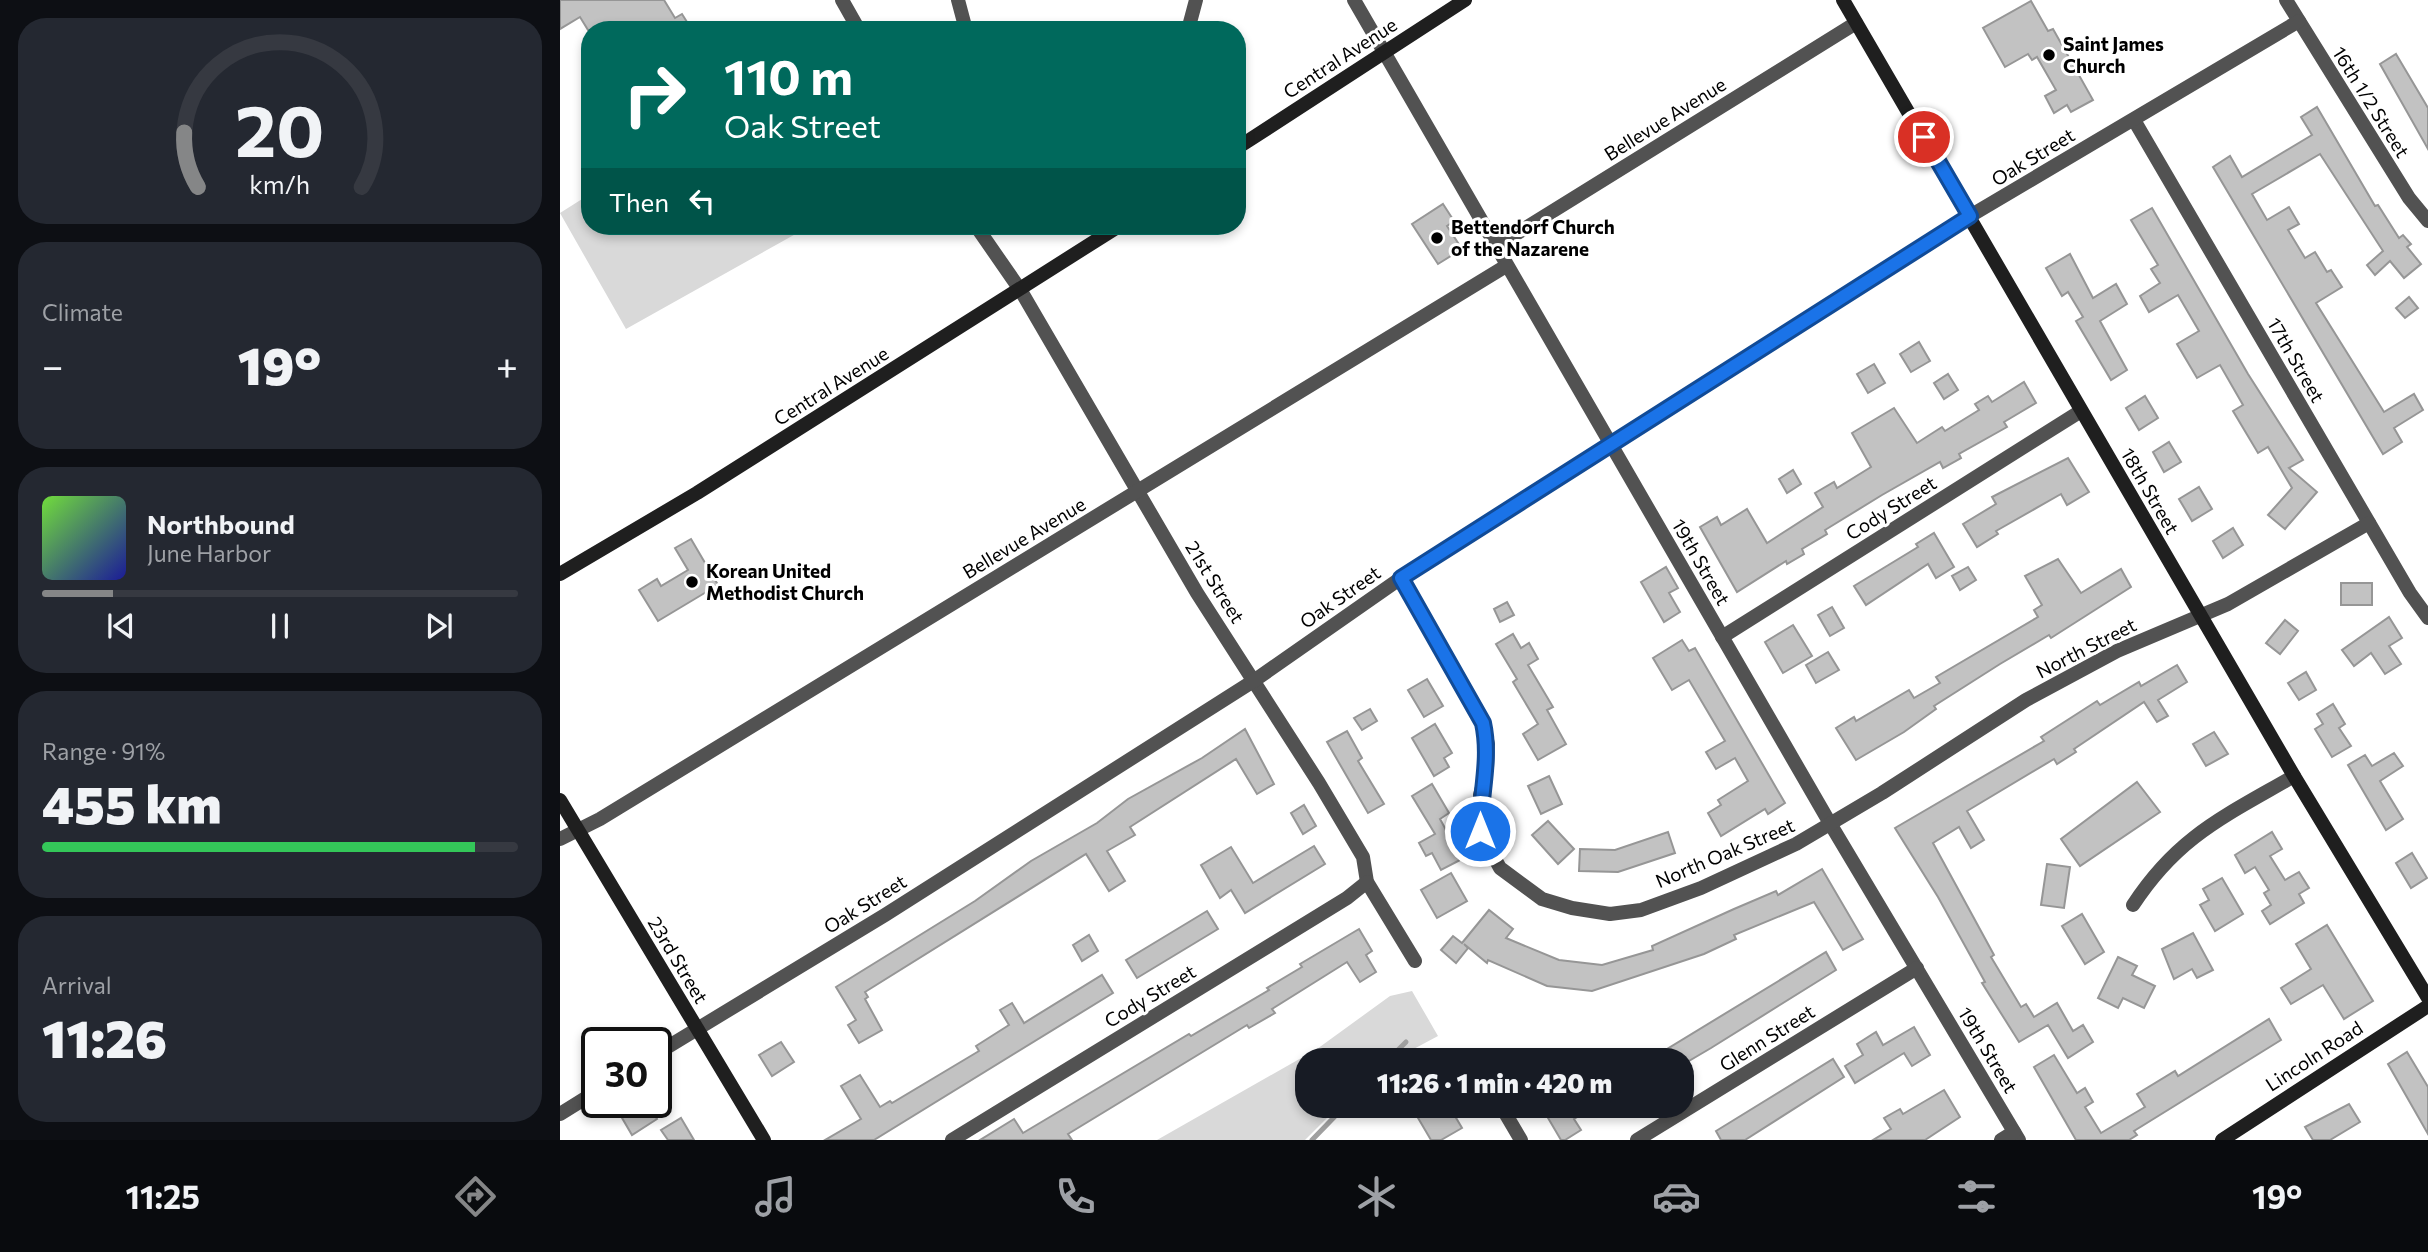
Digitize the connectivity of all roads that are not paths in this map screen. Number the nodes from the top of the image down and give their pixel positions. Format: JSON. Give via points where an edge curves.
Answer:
{"nodes":[{"id":1,"x":842,"y":0,"type":"edge"},
{"id":2,"x":958,"y":0,"type":"edge"},
{"id":3,"x":1196,"y":0,"type":"edge"},
{"id":4,"x":1354,"y":0,"type":"edge"},
{"id":5,"x":1465,"y":0,"type":"edge"},
{"id":6,"x":1843,"y":0,"type":"edge"},
{"id":7,"x":2286,"y":0,"type":"edge"},
{"id":8,"x":854,"y":21,"type":"edge"},
{"id":9,"x":964,"y":21,"type":"edge"},
{"id":10,"x":1190,"y":21,"type":"edge"},
{"id":11,"x":2299,"y":21,"type":"junction"},
{"id":12,"x":1856,"y":23,"type":"junction"},
{"id":13,"x":1384,"y":51,"type":"junction"},
{"id":14,"x":2134,"y":120,"type":"junction"},
{"id":15,"x":1246,"y":142,"type":"edge"},
{"id":16,"x":1970,"y":216,"type":"junction"},
{"id":17,"x":2428,"y":221,"type":"edge"},
{"id":18,"x":981,"y":235,"type":"edge"},
{"id":19,"x":1105,"y":235,"type":"edge"},
{"id":20,"x":1495,"y":247,"type":"junction"},
{"id":21,"x":1506,"y":266,"type":"junction"},
{"id":22,"x":1021,"y":290,"type":"junction"},
{"id":23,"x":2081,"y":411,"type":"junction"},
{"id":24,"x":1610,"y":443,"type":"junction"},
{"id":25,"x":1139,"y":491,"type":"junction"},
{"id":26,"x":2369,"y":523,"type":"junction"},
{"id":27,"x":560,"y":574,"type":"edge"},
{"id":28,"x":1401,"y":578,"type":"junction"},
{"id":29,"x":2200,"y":614,"type":"junction"},
{"id":30,"x":2428,"y":618,"type":"edge"},
{"id":31,"x":1722,"y":637,"type":"junction"},
{"id":32,"x":1255,"y":680,"type":"junction"},
{"id":33,"x":2294,"y":776,"type":"junction"},
{"id":34,"x":560,"y":800,"type":"edge"},
{"id":35,"x":1831,"y":825,"type":"junction"},
{"id":36,"x":579,"y":831,"type":"junction"},
{"id":37,"x":560,"y":839,"type":"edge"},
{"id":38,"x":1367,"y":882,"type":"junction"},
{"id":39,"x":2133,"y":905,"type":"dead end"},
{"id":40,"x":1415,"y":961,"type":"dead end"},
{"id":41,"x":1917,"y":968,"type":"junction"},
{"id":42,"x":2428,"y":998,"type":"edge"},
{"id":43,"x":2428,"y":1006,"type":"edge"},
{"id":44,"x":697,"y":1029,"type":"junction"},
{"id":45,"x":672,"y":1044,"type":"edge"},
{"id":46,"x":581,"y":1101,"type":"edge"},
{"id":47,"x":560,"y":1114,"type":"edge"},
{"id":48,"x":1508,"y":1118,"type":"edge"},
{"id":49,"x":2017,"y":1136,"type":"edge"},
{"id":50,"x":764,"y":1140,"type":"edge"},
{"id":51,"x":952,"y":1140,"type":"edge"},
{"id":52,"x":1521,"y":1140,"type":"edge"},
{"id":53,"x":1637,"y":1140,"type":"edge"},
{"id":54,"x":2001,"y":1140,"type":"edge"},
{"id":55,"x":2222,"y":1140,"type":"edge"}],
"edges":[{"from":1,"to":8,"type":"street"},
{"from":2,"to":9,"type":"street"},
{"from":3,"to":10,"type":"street"},
{"from":4,"to":13,"type":"street","name":"19th Street"},
{"from":5,"to":13,"type":"street","name":"Central Avenue"},
{"from":6,"to":12,"type":"street","name":"18th Street"},
{"from":7,"to":11,"type":"street","name":"16th 1/2 Street"},
{"from":11,"to":14,"type":"street","name":"Oak Street"},
{"from":11,"to":17,"type":"street","name":"16th 1/2 Street","via":[[2409,198]]},
{"from":12,"to":16,"type":"street","name":"18th Street"},
{"from":12,"to":20,"type":"street","name":"Bellevue Avenue"},
{"from":13,"to":15,"type":"street","name":"Central Avenue"},
{"from":13,"to":20,"type":"street","name":"19th Street"},
{"from":14,"to":16,"type":"street","name":"Oak Street"},
{"from":14,"to":26,"type":"street","name":"17th Street"},
{"from":16,"to":23,"type":"street","name":"18th Street"},
{"from":16,"to":24,"type":"street","name":"Oak Street"},
{"from":18,"to":22,"type":"street","name":"21st Street"},
{"from":19,"to":22,"type":"street","name":"Central Avenue"},
{"from":20,"to":21,"type":"street","name":"19th Street"},
{"from":21,"to":24,"type":"street","name":"19th Street"},
{"from":21,"to":25,"type":"street","name":"Bellevue Avenue"},
{"from":22,"to":25,"type":"street","name":"21st Street"},
{"from":22,"to":27,"type":"street","name":"Central Avenue"},
{"from":23,"to":29,"type":"street","name":"18th Street"},
{"from":23,"to":31,"type":"street","name":"Cody Street"},
{"from":24,"to":28,"type":"street","name":"Oak Street"},
{"from":24,"to":31,"type":"street","name":"19th Street"},
{"from":25,"to":32,"type":"street","name":"21st Street"},
{"from":25,"to":36,"type":"street","name":"Bellevue Avenue"},
{"from":26,"to":29,"type":"street","name":"North Street","via":[[2228,604]]},
{"from":26,"to":30,"type":"street","name":"17th Street"},
{"from":28,"to":32,"type":"street","name":"Oak Street"},
{"from":28,"to":35,"type":"street","name":"North Oak Street","via":[[1483,723],[1487,756],[1480,831],[1500,868],[1542,899],[1610,914],[1641,909],[1701,888]]},
{"from":29,"to":33,"type":"street","name":"18th Street"},
{"from":29,"to":35,"type":"street","name":"North Street","via":[[2117,651],[2026,700]]},
{"from":31,"to":35,"type":"street","name":"19th Street"},
{"from":32,"to":38,"type":"street","name":"21st Street","via":[[1363,857]]},
{"from":32,"to":44,"type":"street","name":"Oak Street"},
{"from":33,"to":39,"type":"street","via":[[2182,845],[2153,874]]},
{"from":33,"to":42,"type":"street","name":"18th Street"},
{"from":34,"to":36,"type":"street","name":"23rd Street"},
{"from":35,"to":41,"type":"street","name":"19th Street"},
{"from":36,"to":37,"type":"street","name":"Bellevue Avenue"},
{"from":36,"to":44,"type":"street","name":"23rd Street"},
{"from":38,"to":40,"type":"street","name":"21st Street"},
{"from":38,"to":51,"type":"street","name":"Cody Street"},
{"from":41,"to":49,"type":"street","name":"19th Street"},
{"from":41,"to":53,"type":"street","name":"Glenn Street"},
{"from":43,"to":55,"type":"street","name":"Lincoln Road"},
{"from":44,"to":45,"type":"street","name":"Oak Street"},
{"from":44,"to":50,"type":"street","name":"23rd Street"},
{"from":46,"to":47,"type":"street"},
{"from":48,"to":52,"type":"street"},
{"from":49,"to":54,"type":"street"}]}
